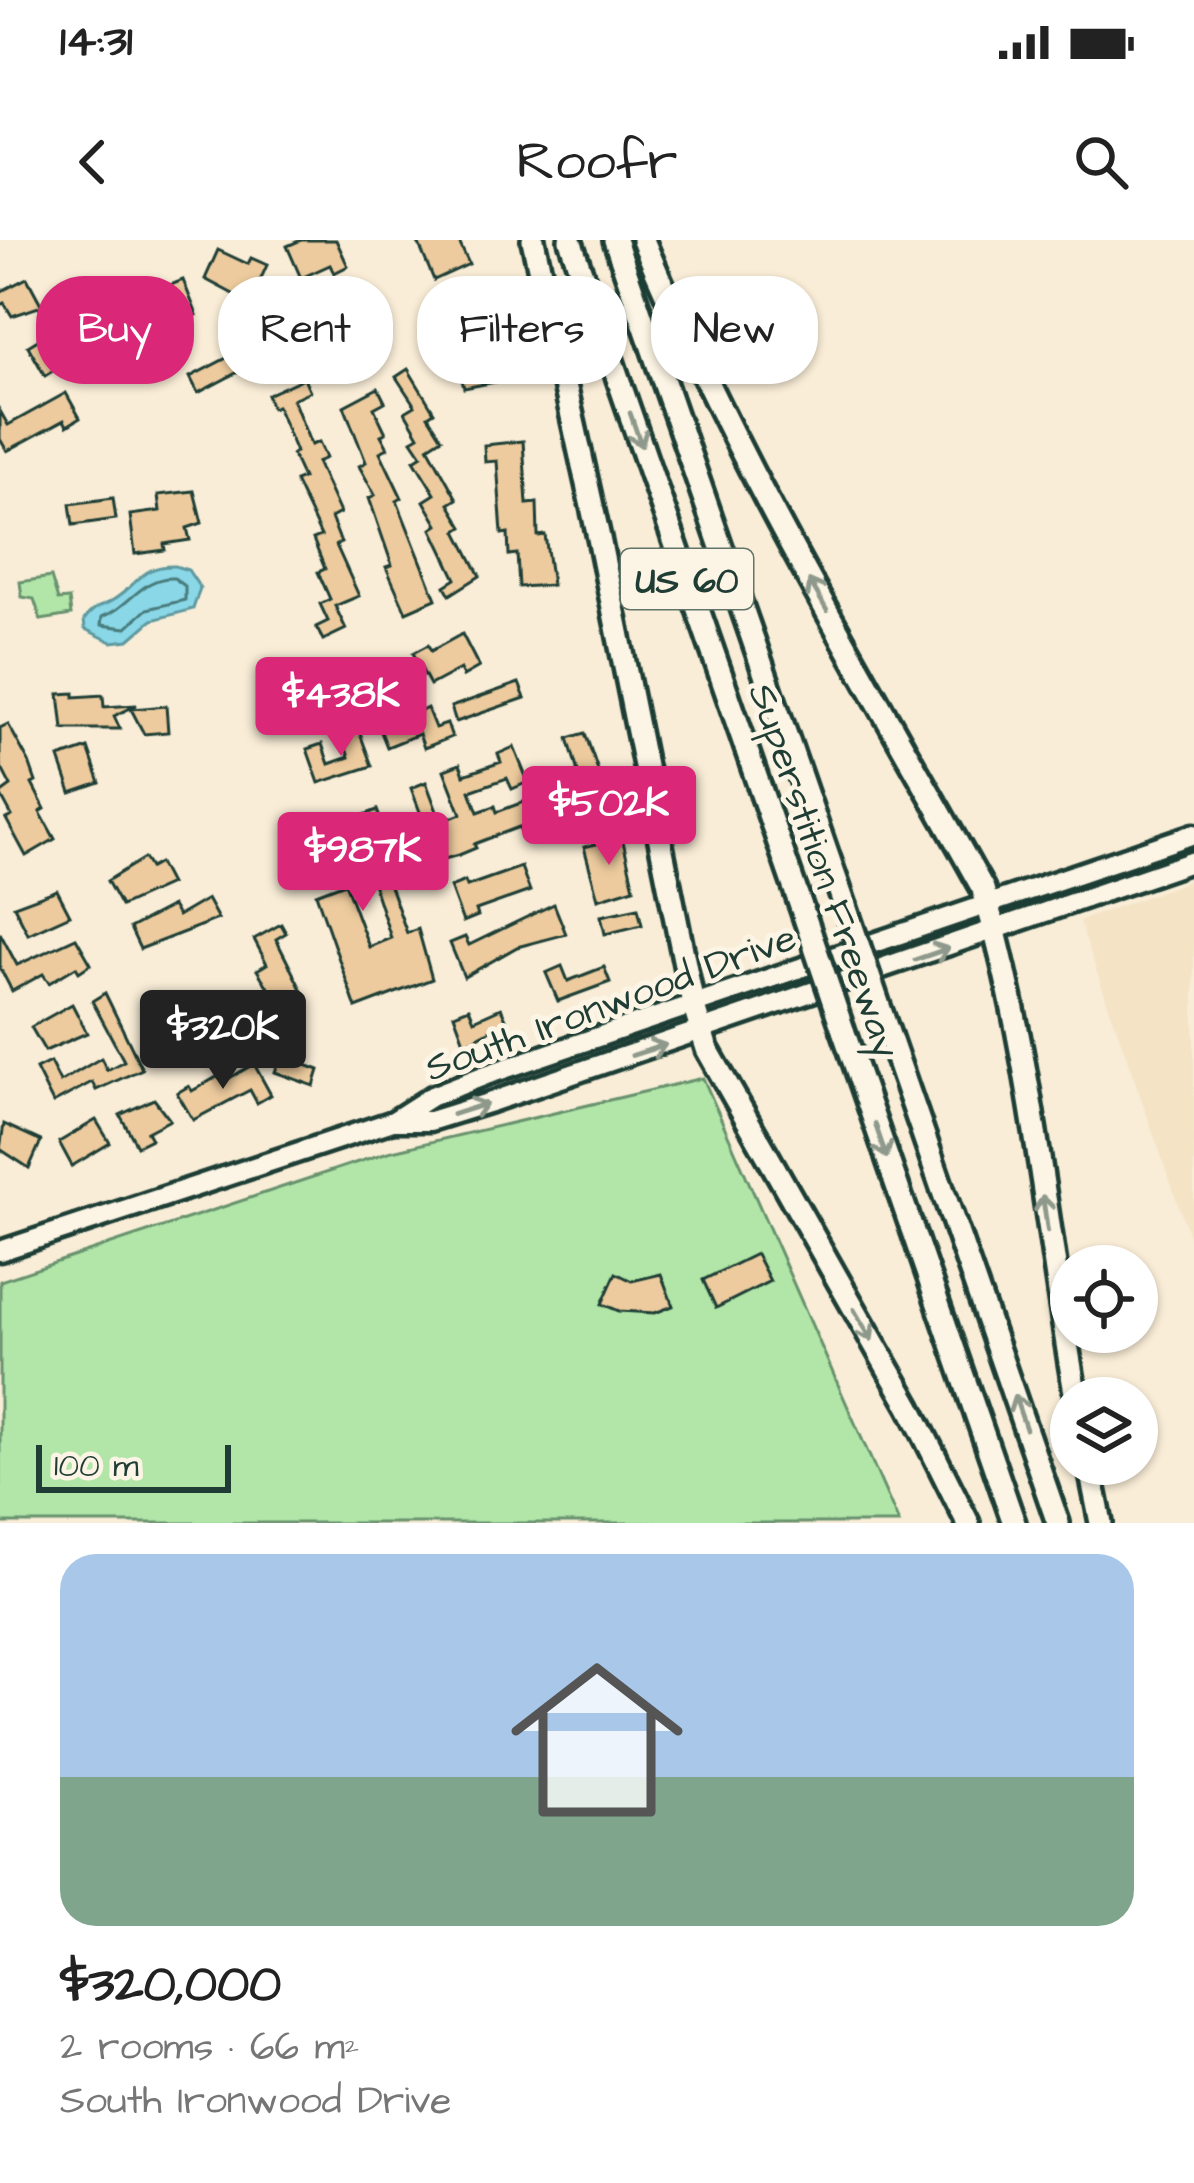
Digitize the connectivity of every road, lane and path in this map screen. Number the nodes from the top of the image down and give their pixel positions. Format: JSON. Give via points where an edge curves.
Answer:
{"nodes":[{"id":1,"x":533,"y":240,"type":"edge"},
{"id":2,"x":570,"y":240,"type":"edge"},
{"id":3,"x":615,"y":240,"type":"edge"},
{"id":4,"x":643,"y":240,"type":"edge"},
{"id":5,"x":1194,"y":834,"type":"edge"},
{"id":6,"x":1194,"y":861,"type":"edge"},
{"id":7,"x":987,"y":902,"type":"junction"},
{"id":8,"x":996,"y":932,"type":"junction"},
{"id":9,"x":693,"y":1004,"type":"junction"},
{"id":10,"x":702,"y":1032,"type":"junction"},
{"id":11,"x":393,"y":1121,"type":"junction"},
{"id":12,"x":0,"y":1251,"type":"edge"},
{"id":13,"x":1072,"y":1377,"type":"edge"},
{"id":14,"x":1094,"y":1485,"type":"edge"},
{"id":15,"x":968,"y":1523,"type":"edge"},
{"id":16,"x":1014,"y":1523,"type":"edge"},
{"id":17,"x":1058,"y":1523,"type":"edge"},
{"id":18,"x":1101,"y":1523,"type":"edge"}],
"edges":[{"from":1,"to":9,"type":"highway"},
{"from":2,"to":16,"type":"highway","name":"Superstition Freeway","number":"US 60","one_way":true,"bridge":true},
{"from":17,"to":3,"type":"highway","name":"Superstition Freeway","number":"US 60","one_way":true,"bridge":true},
{"from":7,"to":4,"type":"highway","one_way":true,"via":[[783,532]]},
{"from":5,"to":7,"type":"main road","name":"South Ironwood Drive"},
{"from":6,"to":8,"type":"main road","name":"South Ironwood Drive"},
{"from":7,"to":8,"type":"highway"},
{"from":7,"to":9,"type":"main road","name":"South Ironwood Drive"},
{"from":10,"to":8,"type":"main road","name":"South Ironwood Drive","one_way":true},
{"from":13,"to":8,"type":"highway","one_way":true},
{"from":9,"to":10,"type":"highway"},
{"from":9,"to":11,"type":"main road","name":"South Ironwood Drive","via":[[432,1096]]},
{"from":11,"to":10,"type":"main road","name":"South Ironwood Drive","one_way":true,"via":[[430,1121]]},
{"from":10,"to":15,"type":"highway","one_way":true},
{"from":11,"to":12,"type":"main road","name":"South Ironwood Drive"},
{"from":14,"to":18,"type":"highway"}]}
